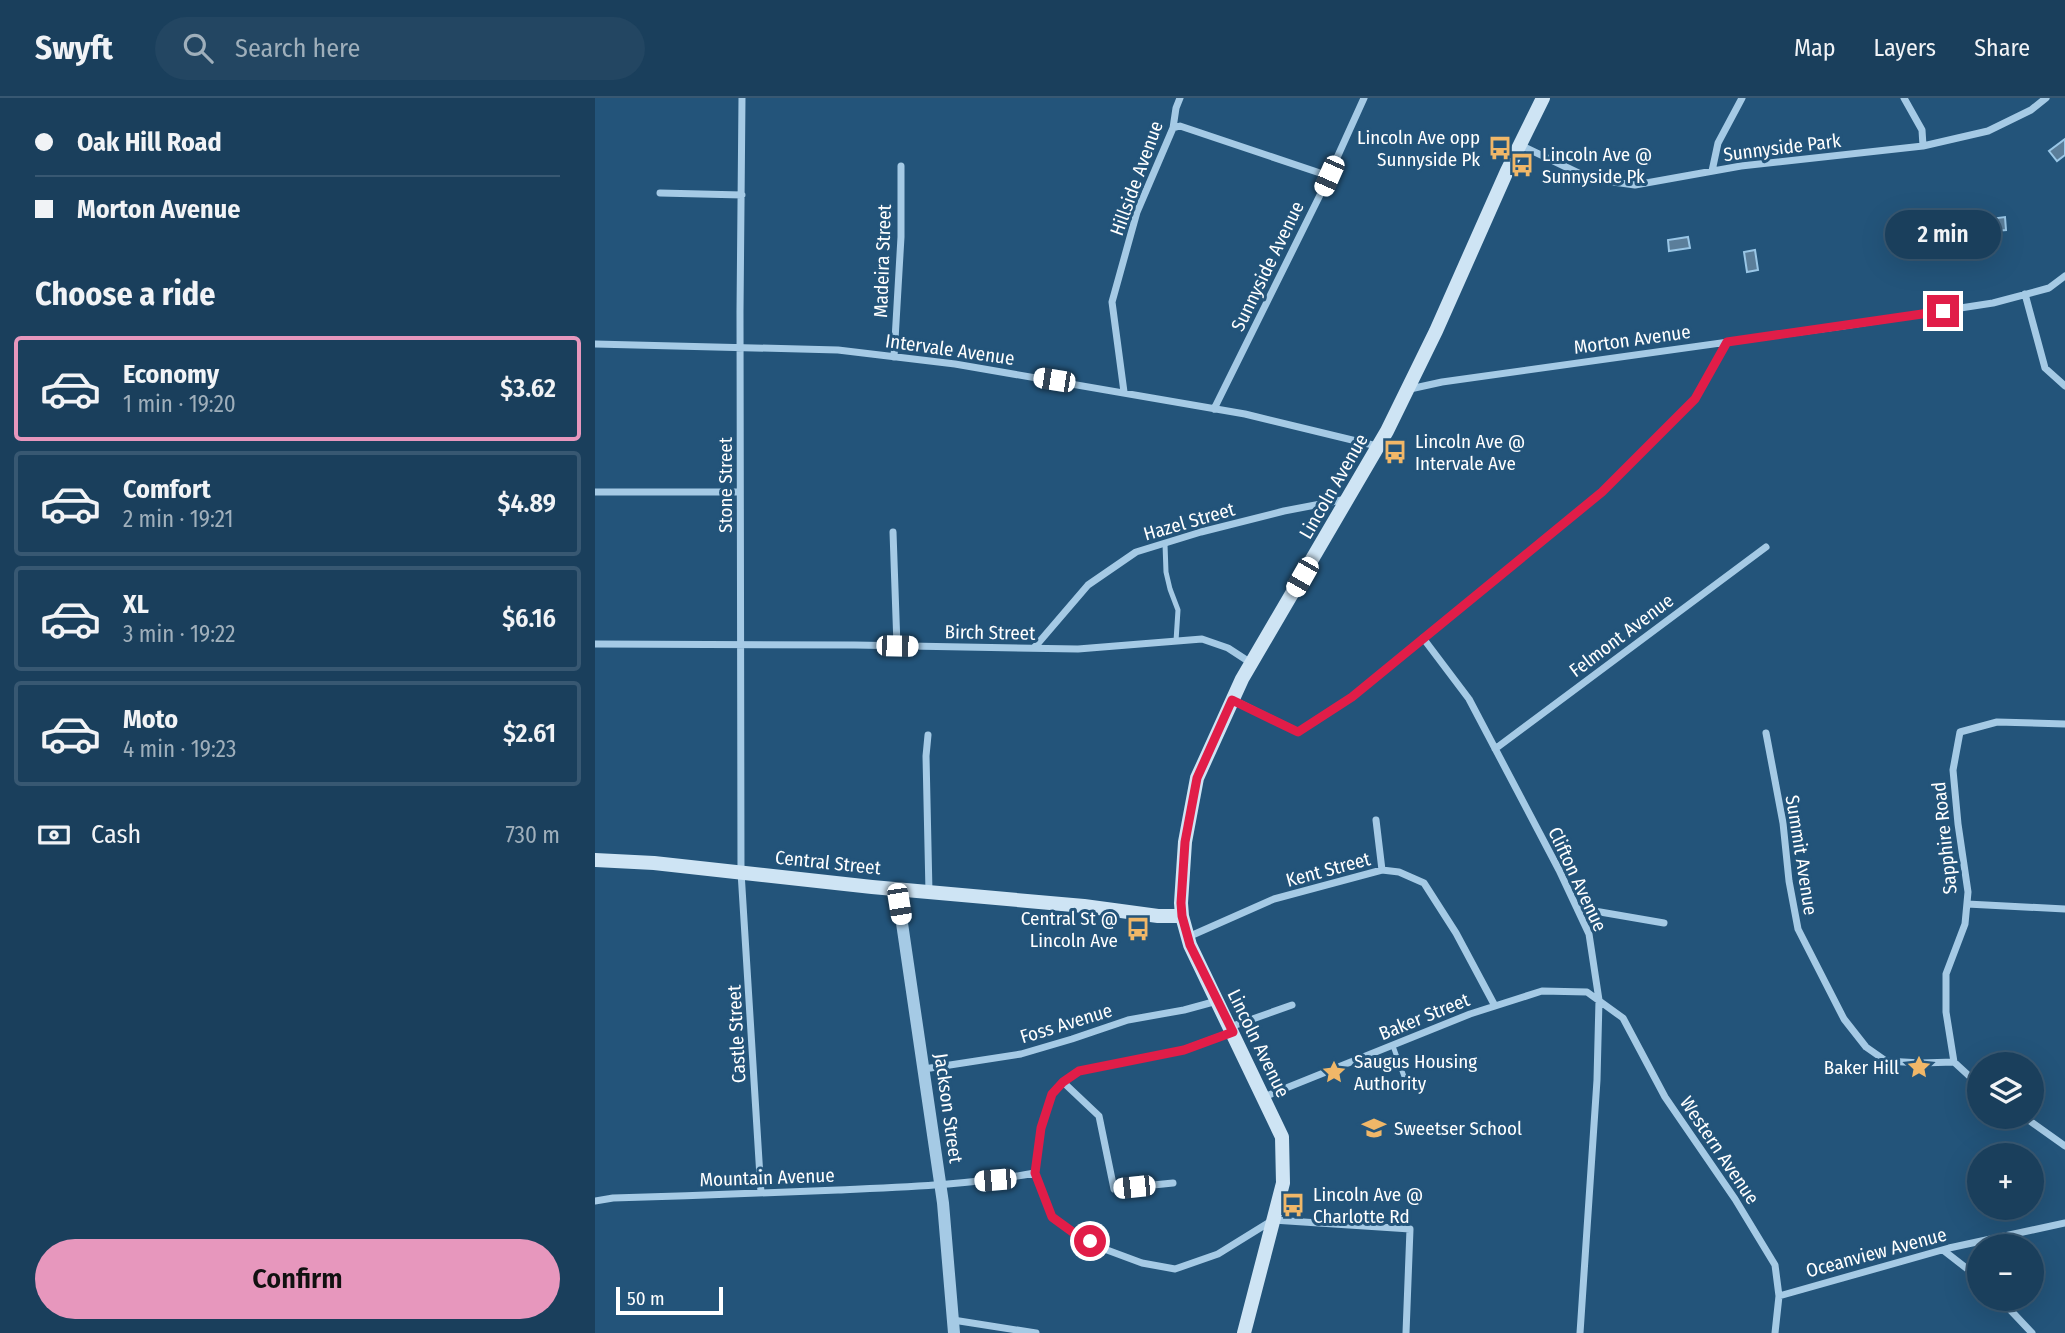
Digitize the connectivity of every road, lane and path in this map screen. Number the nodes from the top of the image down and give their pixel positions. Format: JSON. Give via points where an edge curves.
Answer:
{"nodes":[{"id":1,"x":742,"y":98,"type":"edge"},
{"id":2,"x":1180,"y":98,"type":"edge"},
{"id":3,"x":1364,"y":98,"type":"edge"},
{"id":4,"x":1543,"y":98,"type":"edge"},
{"id":5,"x":1742,"y":98,"type":"edge"},
{"id":6,"x":1904,"y":98,"type":"edge"},
{"id":7,"x":2046,"y":98,"type":"edge"},
{"id":8,"x":1173,"y":128,"type":"junction"},
{"id":9,"x":1520,"y":145,"type":"junction"},
{"id":10,"x":1923,"y":146,"type":"junction"},
{"id":11,"x":901,"y":166,"type":"dead end"},
{"id":12,"x":1712,"y":171,"type":"junction"},
{"id":13,"x":1329,"y":176,"type":"junction"},
{"id":14,"x":660,"y":193,"type":"dead end"},
{"id":15,"x":742,"y":195,"type":"junction"},
{"id":16,"x":2065,"y":276,"type":"edge"},
{"id":17,"x":2025,"y":295,"type":"junction"},
{"id":18,"x":1727,"y":342,"type":"junction"},
{"id":19,"x":595,"y":344,"type":"edge"},
{"id":20,"x":740,"y":347,"type":"junction"},
{"id":21,"x":894,"y":357,"type":"junction"},
{"id":22,"x":2065,"y":386,"type":"edge"},
{"id":23,"x":1407,"y":390,"type":"junction"},
{"id":24,"x":1124,"y":392,"type":"junction"},
{"id":25,"x":1214,"y":409,"type":"junction"},
{"id":26,"x":1378,"y":446,"type":"junction"},
{"id":27,"x":595,"y":492,"type":"edge"},
{"id":28,"x":740,"y":492,"type":"junction"},
{"id":29,"x":1347,"y":499,"type":"junction"},
{"id":30,"x":894,"y":532,"type":"dead end"},
{"id":31,"x":1165,"y":544,"type":"junction"},
{"id":32,"x":1766,"y":547,"type":"dead end"},
{"id":33,"x":1423,"y":638,"type":"junction"},
{"id":34,"x":1176,"y":641,"type":"junction"},
{"id":35,"x":595,"y":644,"type":"edge"},
{"id":36,"x":739,"y":645,"type":"junction"},
{"id":37,"x":897,"y":646,"type":"junction"},
{"id":38,"x":1034,"y":648,"type":"junction"},
{"id":39,"x":1251,"y":663,"type":"junction"},
{"id":40,"x":1232,"y":700,"type":"junction"},
{"id":41,"x":2065,"y":723,"type":"edge"},
{"id":42,"x":1766,"y":733,"type":"dead end"},
{"id":43,"x":928,"y":735,"type":"dead end"},
{"id":44,"x":1495,"y":749,"type":"junction"},
{"id":45,"x":1376,"y":820,"type":"dead end"},
{"id":46,"x":595,"y":860,"type":"edge"},
{"id":47,"x":1382,"y":870,"type":"junction"},
{"id":48,"x":741,"y":872,"type":"junction"},
{"id":49,"x":897,"y":889,"type":"junction"},
{"id":50,"x":929,"y":892,"type":"junction"},
{"id":51,"x":1967,"y":904,"type":"junction"},
{"id":52,"x":1577,"y":908,"type":"junction"},
{"id":53,"x":2065,"y":909,"type":"edge"},
{"id":54,"x":1182,"y":916,"type":"junction"},
{"id":55,"x":1664,"y":923,"type":"dead end"},
{"id":56,"x":1188,"y":937,"type":"junction"},
{"id":57,"x":1599,"y":1000,"type":"junction"},
{"id":58,"x":1217,"y":1001,"type":"junction"},
{"id":59,"x":1293,"y":1005,"type":"dead end"},
{"id":60,"x":1496,"y":1006,"type":"junction"},
{"id":61,"x":1231,"y":1029,"type":"junction"},
{"id":62,"x":1393,"y":1046,"type":"junction"},
{"id":63,"x":1954,"y":1062,"type":"junction"},
{"id":64,"x":923,"y":1069,"type":"junction"},
{"id":65,"x":1967,"y":1074,"type":"edge"},
{"id":66,"x":1063,"y":1082,"type":"junction"},
{"id":67,"x":1406,"y":1082,"type":"dead end"},
{"id":68,"x":1264,"y":1097,"type":"junction"},
{"id":69,"x":2041,"y":1129,"type":"edge"},
{"id":70,"x":2065,"y":1146,"type":"edge"},
{"id":71,"x":1035,"y":1173,"type":"junction"},
{"id":72,"x":1173,"y":1183,"type":"dead end"},
{"id":73,"x":940,"y":1185,"type":"junction"},
{"id":74,"x":761,"y":1193,"type":"junction"},
{"id":75,"x":595,"y":1201,"type":"edge"},
{"id":76,"x":1273,"y":1220,"type":"junction"},
{"id":77,"x":2065,"y":1223,"type":"edge"},
{"id":78,"x":1943,"y":1250,"type":"junction"},
{"id":79,"x":1967,"y":1269,"type":"edge"},
{"id":80,"x":1779,"y":1296,"type":"junction"},
{"id":81,"x":2011,"y":1311,"type":"edge"},
{"id":82,"x":954,"y":1327,"type":"edge"},
{"id":83,"x":1036,"y":1333,"type":"edge"},
{"id":84,"x":1244,"y":1333,"type":"edge"},
{"id":85,"x":1406,"y":1333,"type":"edge"},
{"id":86,"x":1580,"y":1333,"type":"edge"},
{"id":87,"x":1775,"y":1333,"type":"edge"},
{"id":88,"x":2032,"y":1333,"type":"edge"}],
"edges":[{"from":1,"to":15,"type":"street","name":"Stone Street"},
{"from":2,"to":8,"type":"street","name":"Hillside Avenue"},
{"from":3,"to":13,"type":"street","name":"Sunnyside Avenue"},
{"from":4,"to":9,"type":"main road","name":"Lincoln Avenue"},
{"from":5,"to":12,"type":"street","via":[[1718,143]]},
{"from":6,"to":10,"type":"street","via":[[1922,130]]},
{"from":7,"to":10,"type":"street","name":"Sunnyside Park","via":[[1988,131]]},
{"from":8,"to":13,"type":"street","via":[[1180,126]]},
{"from":8,"to":24,"type":"street","name":"Hillside Avenue","via":[[1137,212],[1112,302]]},
{"from":9,"to":12,"type":"street","name":"Sunnyside Park","via":[[1602,181],[1635,185]]},
{"from":9,"to":23,"type":"main road","name":"Lincoln Avenue"},
{"from":10,"to":12,"type":"street","name":"Sunnyside Park"},
{"from":11,"to":21,"type":"street","name":"Madeira Street"},
{"from":13,"to":25,"type":"street","name":"Sunnyside Avenue"},
{"from":14,"to":15,"type":"street"},
{"from":15,"to":20,"type":"street","name":"Stone Street"},
{"from":16,"to":17,"type":"street","name":"Morton Avenue","via":[[2049,288]]},
{"from":17,"to":18,"type":"street","name":"Morton Avenue"},
{"from":17,"to":22,"type":"street","via":[[2045,368]]},
{"from":18,"to":23,"type":"street","name":"Morton Avenue"},
{"from":18,"to":33,"type":"street","via":[[1695,399],[1602,492]]},
{"from":19,"to":20,"type":"street","name":"Intervale Avenue"},
{"from":20,"to":21,"type":"street","name":"Intervale Avenue"},
{"from":20,"to":28,"type":"street","name":"Stone Street"},
{"from":21,"to":24,"type":"street","name":"Intervale Avenue"},
{"from":23,"to":26,"type":"main road","name":"Lincoln Avenue"},
{"from":24,"to":25,"type":"street","name":"Intervale Avenue"},
{"from":25,"to":26,"type":"street","name":"Intervale Avenue"},
{"from":26,"to":29,"type":"main road","name":"Lincoln Avenue"},
{"from":27,"to":28,"type":"street"},
{"from":28,"to":36,"type":"street","name":"Stone Street"},
{"from":29,"to":31,"type":"street","name":"Hazel Street"},
{"from":29,"to":39,"type":"main road","name":"Lincoln Avenue"},
{"from":30,"to":37,"type":"street"},
{"from":31,"to":34,"type":"lane","via":[[1166,572],[1178,610]]},
{"from":31,"to":38,"type":"street","name":"Hazel Street","via":[[1136,552],[1088,584]]},
{"from":32,"to":44,"type":"street","name":"Felmont Avenue"},
{"from":33,"to":40,"type":"street","via":[[1352,697],[1298,732]]},
{"from":33,"to":44,"type":"street","name":"Clifton Avenue","via":[[1469,699]]},
{"from":34,"to":38,"type":"street","name":"Birch Street"},
{"from":34,"to":39,"type":"street","name":"Birch Street","via":[[1202,639]]},
{"from":35,"to":36,"type":"street","name":"Birch Street"},
{"from":36,"to":37,"type":"street","name":"Birch Street"},
{"from":36,"to":48,"type":"street","name":"Stone Street"},
{"from":37,"to":38,"type":"street","name":"Birch Street"},
{"from":39,"to":40,"type":"main road","name":"Lincoln Avenue"},
{"from":40,"to":54,"type":"main road","name":"Lincoln Avenue","via":[[1197,778],[1185,842]]},
{"from":41,"to":51,"type":"street","name":"Sapphire Road","via":[[1999,722],[1960,732],[1953,770]]},
{"from":42,"to":63,"type":"street","name":"Summit Avenue","via":[[1798,929],[1844,1019],[1866,1047],[1886,1061]]},
{"from":43,"to":50,"type":"street"},
{"from":44,"to":52,"type":"street","name":"Clifton Avenue"},
{"from":45,"to":47,"type":"street"},
{"from":46,"to":48,"type":"main road","name":"Central Street"},
{"from":47,"to":56,"type":"street","name":"Kent Street","via":[[1274,899]]},
{"from":47,"to":60,"type":"street","name":"Kent Street","via":[[1424,883]]},
{"from":48,"to":49,"type":"main road","name":"Central Street"},
{"from":48,"to":74,"type":"street","name":"Castle Street"},
{"from":49,"to":50,"type":"main road","name":"Central Street"},
{"from":49,"to":64,"type":"street","name":"Jackson Street"},
{"from":50,"to":54,"type":"main road","name":"Central Street"},
{"from":51,"to":53,"type":"street"},
{"from":51,"to":63,"type":"street","name":"Sapphire Road","via":[[1965,924],[1946,974]]},
{"from":52,"to":55,"type":"street"},
{"from":52,"to":57,"type":"street","name":"Clifton Avenue","via":[[1589,934]]},
{"from":54,"to":56,"type":"main road","name":"Lincoln Avenue"},
{"from":56,"to":58,"type":"main road","name":"Lincoln Avenue"},
{"from":57,"to":60,"type":"street","name":"Baker Street","via":[[1587,992],[1542,991]]},
{"from":57,"to":80,"type":"street","name":"Western Avenue","via":[[1623,1018],[1665,1097],[1735,1199],[1775,1265]]},
{"from":57,"to":86,"type":"street","name":"Clifton Avenue"},
{"from":58,"to":61,"type":"main road","name":"Lincoln Avenue"},
{"from":58,"to":64,"type":"street","name":"Foss Avenue","via":[[1128,1020],[1021,1054]]},
{"from":59,"to":61,"type":"street"},
{"from":60,"to":62,"type":"street","name":"Baker Street"},
{"from":61,"to":66,"type":"street","via":[[1184,1050],[1079,1071]]},
{"from":61,"to":68,"type":"main road","name":"Lincoln Avenue"},
{"from":62,"to":67,"type":"lane"},
{"from":62,"to":68,"type":"street","name":"Baker Street"},
{"from":63,"to":65,"type":"street"},
{"from":64,"to":73,"type":"street","name":"Jackson Street"},
{"from":66,"to":71,"type":"street","via":[[1052,1094],[1041,1128]]},
{"from":66,"to":72,"type":"street","via":[[1099,1116],[1114,1189]]},
{"from":68,"to":76,"type":"main road","name":"Lincoln Avenue","via":[[1282,1137],[1283,1183]]},
{"from":69,"to":70,"type":"street"},
{"from":71,"to":73,"type":"street","name":"Mountain Avenue"},
{"from":71,"to":76,"type":"street","via":[[1052,1217],[1107,1250],[1142,1263],[1175,1269],[1218,1254]]},
{"from":73,"to":74,"type":"street","name":"Mountain Avenue"},
{"from":73,"to":82,"type":"street","name":"Jackson Street"},
{"from":74,"to":75,"type":"street","name":"Mountain Avenue"},
{"from":76,"to":84,"type":"main road","name":"Lincoln Avenue"},
{"from":76,"to":85,"type":"street","via":[[1410,1229]]},
{"from":77,"to":78,"type":"street","name":"Oceanview Avenue"},
{"from":78,"to":79,"type":"street"},
{"from":78,"to":80,"type":"street","name":"Oceanview Avenue"},
{"from":80,"to":87,"type":"street","name":"Western Avenue"},
{"from":81,"to":88,"type":"street"},
{"from":82,"to":83,"type":"street"}]}
